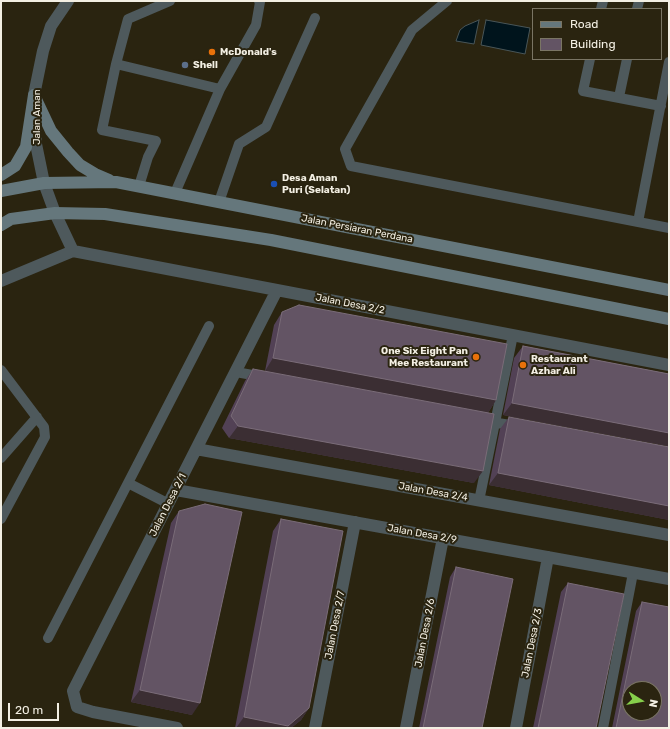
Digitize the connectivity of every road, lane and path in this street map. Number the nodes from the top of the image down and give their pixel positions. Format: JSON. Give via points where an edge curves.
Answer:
{"nodes":[{"id":1,"x":68,"y":1,"type":"edge"},
{"id":2,"x":170,"y":1,"type":"edge"},
{"id":3,"x":259,"y":1,"type":"edge"},
{"id":4,"x":447,"y":1,"type":"edge"},
{"id":5,"x":315,"y":18,"type":"dead end"},
{"id":6,"x":590,"y":60,"type":"edge"},
{"id":7,"x":627,"y":60,"type":"edge"},
{"id":8,"x":669,"y":62,"type":"edge"},
{"id":9,"x":116,"y":64,"type":"junction"},
{"id":10,"x":220,"y":89,"type":"junction"},
{"id":11,"x":34,"y":95,"type":"junction"},
{"id":12,"x":619,"y":97,"type":"junction"},
{"id":13,"x":661,"y":106,"type":"junction"},
{"id":14,"x":1,"y":175,"type":"edge"},
{"id":15,"x":116,"y":182,"type":"junction"},
{"id":16,"x":44,"y":183,"type":"junction"},
{"id":17,"x":139,"y":186,"type":"junction"},
{"id":18,"x":1,"y":191,"type":"edge"},
{"id":19,"x":175,"y":194,"type":"junction"},
{"id":20,"x":219,"y":202,"type":"junction"},
{"id":21,"x":55,"y":213,"type":"junction"},
{"id":22,"x":638,"y":222,"type":"junction"},
{"id":23,"x":1,"y":225,"type":"edge"},
{"id":24,"x":669,"y":228,"type":"edge"},
{"id":25,"x":73,"y":251,"type":"junction"},
{"id":26,"x":1,"y":281,"type":"edge"},
{"id":27,"x":277,"y":290,"type":"junction"},
{"id":28,"x":669,"y":290,"type":"edge"},
{"id":29,"x":669,"y":319,"type":"edge"},
{"id":30,"x":209,"y":326,"type":"dead end"},
{"id":31,"x":513,"y":336,"type":"junction"},
{"id":32,"x":669,"y":366,"type":"edge"},
{"id":33,"x":1,"y":370,"type":"edge"},
{"id":34,"x":236,"y":372,"type":"junction"},
{"id":35,"x":274,"y":379,"type":"edge"},
{"id":36,"x":37,"y":417,"type":"junction"},
{"id":37,"x":472,"y":418,"type":"edge"},
{"id":38,"x":495,"y":422,"type":"junction"},
{"id":39,"x":525,"y":428,"type":"edge"},
{"id":40,"x":196,"y":450,"type":"junction"},
{"id":41,"x":1,"y":458,"type":"edge"},
{"id":42,"x":128,"y":483,"type":"junction"},
{"id":43,"x":176,"y":490,"type":"junction"},
{"id":44,"x":479,"y":501,"type":"junction"},
{"id":45,"x":169,"y":504,"type":"junction"},
{"id":46,"x":1,"y":519,"type":"edge"},
{"id":47,"x":355,"y":522,"type":"junction"},
{"id":48,"x":669,"y":535,"type":"edge"},
{"id":49,"x":443,"y":538,"type":"junction"},
{"id":50,"x":548,"y":557,"type":"junction"},
{"id":51,"x":634,"y":573,"type":"junction"},
{"id":52,"x":669,"y":579,"type":"edge"},
{"id":53,"x":48,"y":638,"type":"dead end"},
{"id":54,"x":177,"y":728,"type":"edge"},
{"id":55,"x":315,"y":728,"type":"edge"},
{"id":56,"x":406,"y":728,"type":"edge"},
{"id":57,"x":516,"y":728,"type":"edge"},
{"id":58,"x":603,"y":728,"type":"edge"}],
"edges":[{"from":1,"to":11,"type":"street","name":"Jalan Aman","via":[[51,26]]},
{"from":2,"to":9,"type":"lane","via":[[128,19]]},
{"from":3,"to":10,"type":"lane","via":[[256,25]]},
{"from":4,"to":22,"type":"lane","via":[[412,30],[345,149],[351,166]]},
{"from":5,"to":20,"type":"lane","via":[[266,127],[239,144]]},
{"from":6,"to":12,"type":"lane","via":[[583,91]]},
{"from":7,"to":12,"type":"lane"},
{"from":8,"to":13,"type":"lane"},
{"from":9,"to":10,"type":"lane"},
{"from":9,"to":17,"type":"lane","via":[[102,130],[156,141]]},
{"from":10,"to":19,"type":"lane"},
{"from":11,"to":14,"type":"main road","via":[[26,147],[15,166]]},
{"from":11,"to":15,"type":"main road","via":[[51,131],[80,165]]},
{"from":11,"to":16,"type":"street","name":"Jalan Aman","via":[[36,144]]},
{"from":12,"to":13,"type":"lane"},
{"from":13,"to":22,"type":"lane"},
{"from":15,"to":16,"type":"main road","name":"Jalan Persiaran Perdana"},
{"from":15,"to":17,"type":"main road","name":"Jalan Persiaran Perdana"},
{"from":16,"to":18,"type":"main road","name":"Jalan Persiaran Perdana"},
{"from":16,"to":21,"type":"street","name":"Jalan Aman"},
{"from":17,"to":19,"type":"main road","name":"Jalan Persiaran Perdana"},
{"from":19,"to":20,"type":"main road","name":"Jalan Persiaran Perdana"},
{"from":20,"to":28,"type":"main road","name":"Jalan Persiaran Perdana"},
{"from":21,"to":23,"type":"main road","via":[[11,219]]},
{"from":21,"to":25,"type":"street"},
{"from":21,"to":29,"type":"main road","via":[[105,214],[271,240]]},
{"from":22,"to":24,"type":"lane"},
{"from":25,"to":26,"type":"street"},
{"from":25,"to":27,"type":"street","name":"Jalan Desa 2/2"},
{"from":27,"to":31,"type":"street","name":"Jalan Desa 2/2"},
{"from":27,"to":34,"type":"street","name":"Jalan Desa 2/1"},
{"from":30,"to":42,"type":"lane"},
{"from":31,"to":32,"type":"street","name":"Jalan Desa 2/2"},
{"from":31,"to":38,"type":"lane"},
{"from":33,"to":36,"type":"lane"},
{"from":34,"to":35,"type":"lane"},
{"from":34,"to":40,"type":"street","name":"Jalan Desa 2/1"},
{"from":36,"to":41,"type":"lane"},
{"from":36,"to":46,"type":"lane","via":[[44,427],[45,437]]},
{"from":37,"to":38,"type":"lane"},
{"from":38,"to":39,"type":"lane"},
{"from":38,"to":44,"type":"lane"},
{"from":40,"to":43,"type":"street","name":"Jalan Desa 2/1"},
{"from":40,"to":44,"type":"street","name":"Jalan Desa 2/4"},
{"from":42,"to":45,"type":"lane"},
{"from":42,"to":53,"type":"lane"},
{"from":43,"to":45,"type":"street","name":"Jalan Desa 2/1"},
{"from":43,"to":47,"type":"street","name":"Jalan Desa 2/9"},
{"from":44,"to":48,"type":"street","name":"Jalan Desa 2/4"},
{"from":45,"to":54,"type":"street","name":"Jalan Desa 2/1","via":[[74,692],[77,707]]},
{"from":47,"to":49,"type":"street","name":"Jalan Desa 2/9"},
{"from":47,"to":55,"type":"street","name":"Jalan Desa 2/7"},
{"from":49,"to":50,"type":"street","name":"Jalan Desa 2/9"},
{"from":49,"to":56,"type":"street","name":"Jalan Desa 2/6"},
{"from":50,"to":51,"type":"street","name":"Jalan Desa 2/9"},
{"from":50,"to":57,"type":"street","name":"Jalan Desa 2/3"},
{"from":51,"to":52,"type":"street","name":"Jalan Desa 2/9"},
{"from":51,"to":58,"type":"lane"}]}
